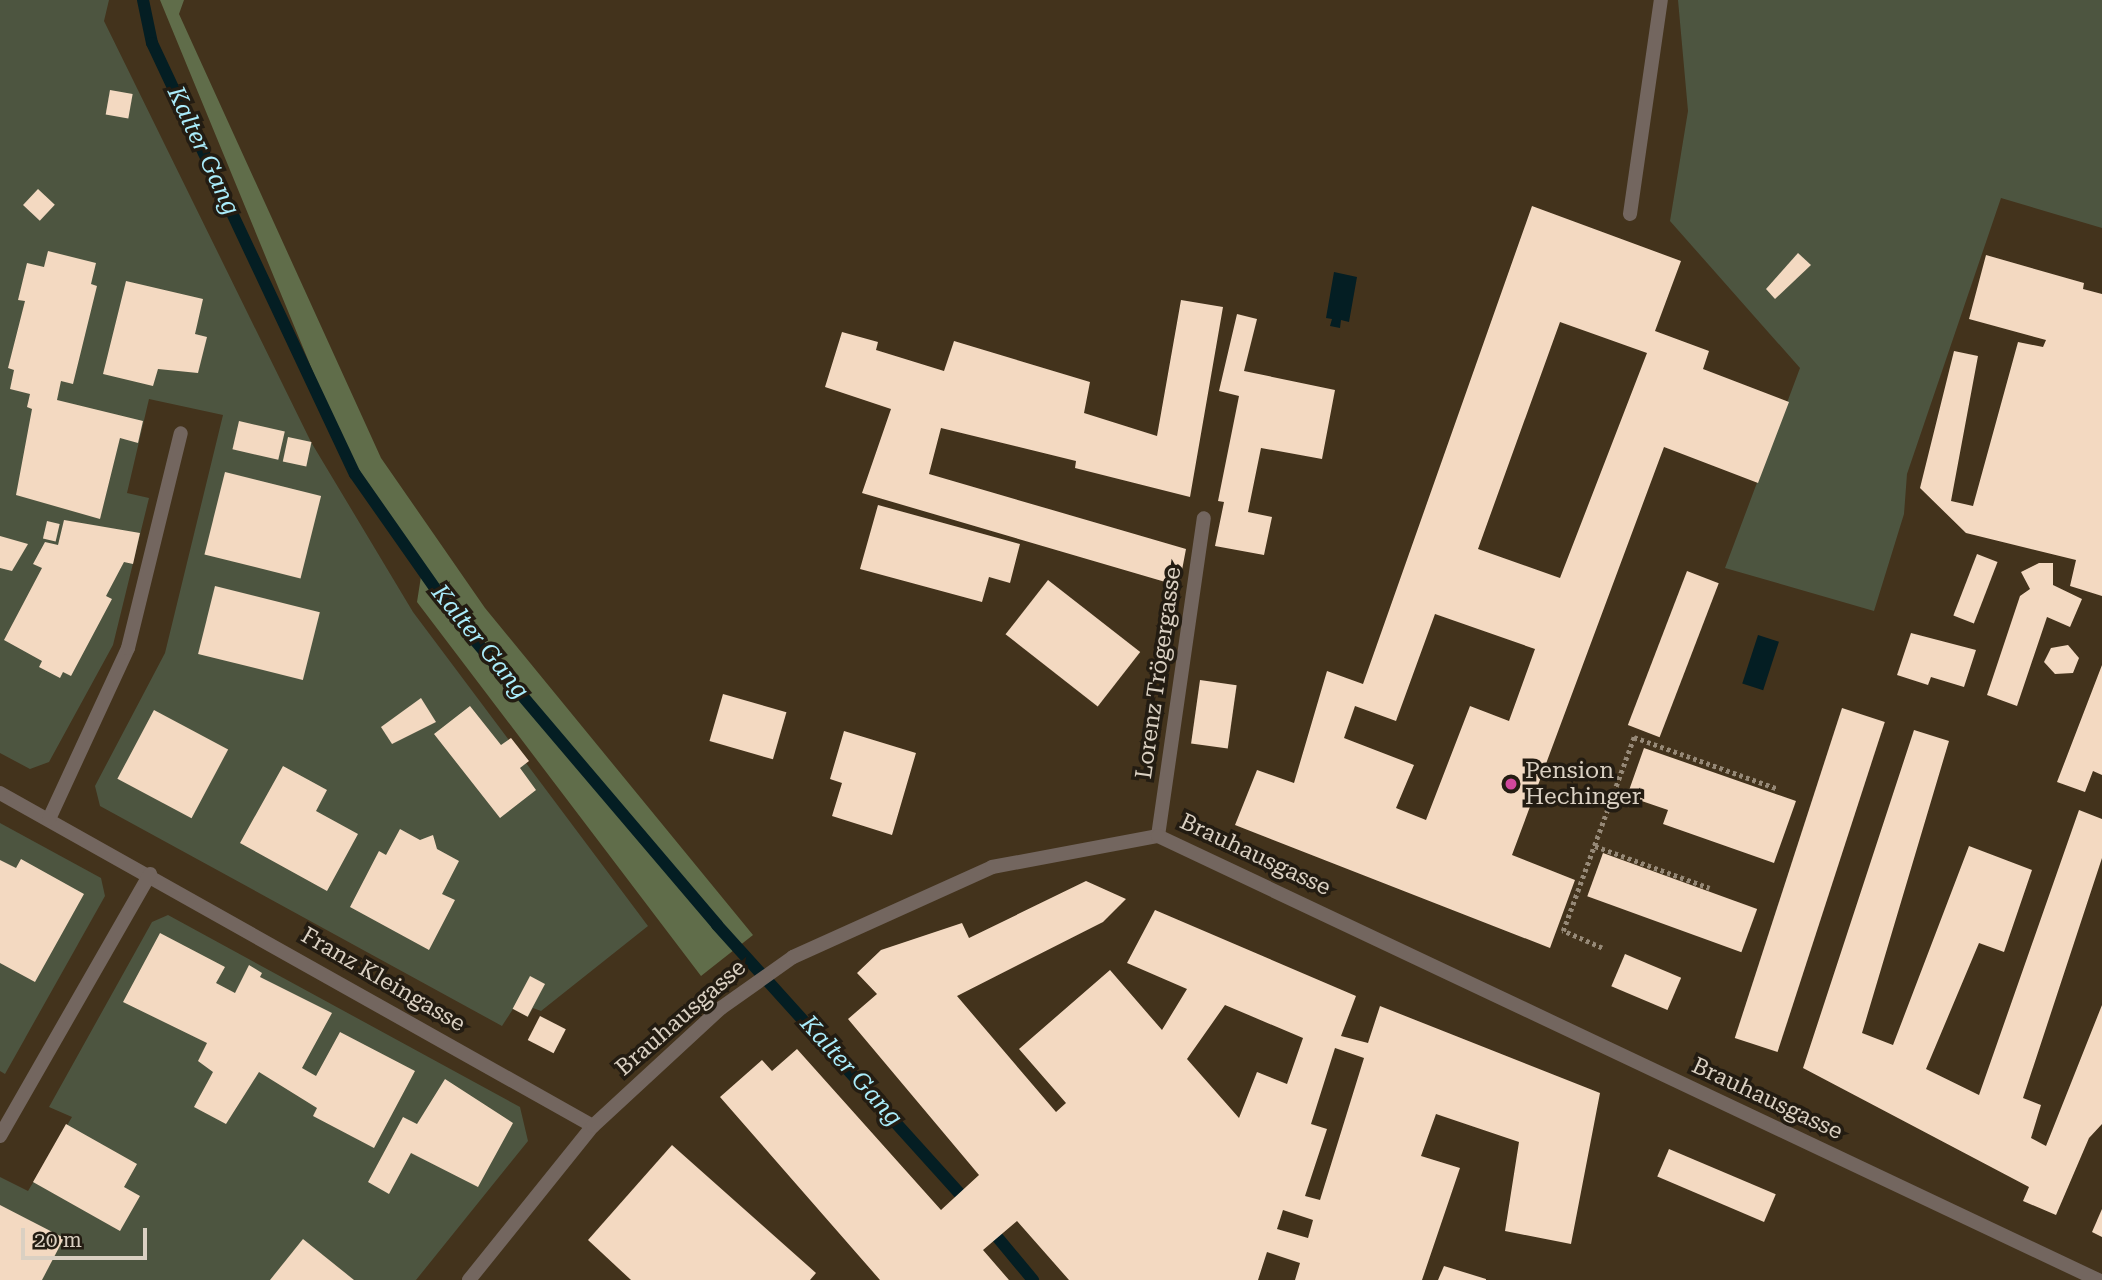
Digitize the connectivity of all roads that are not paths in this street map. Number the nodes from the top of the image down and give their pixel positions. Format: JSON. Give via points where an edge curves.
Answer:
{"nodes":[{"id":1,"x":1661,"y":0,"type":"edge"},
{"id":2,"x":1630,"y":214,"type":"dead end"},
{"id":3,"x":181,"y":433,"type":"dead end"},
{"id":4,"x":1204,"y":518,"type":"dead end"},
{"id":5,"x":0,"y":793,"type":"edge"},
{"id":6,"x":49,"y":819,"type":"junction"},
{"id":7,"x":1158,"y":836,"type":"junction"},
{"id":8,"x":150,"y":874,"type":"junction"},
{"id":9,"x":593,"y":1126,"type":"junction"},
{"id":10,"x":0,"y":1136,"type":"edge"},
{"id":11,"x":469,"y":1280,"type":"edge"},
{"id":12,"x":2098,"y":1280,"type":"edge"}],
"edges":[{"from":1,"to":2,"type":"street"},
{"from":3,"to":6,"type":"street","via":[[128,648]]},
{"from":4,"to":7,"type":"street","name":"Lorenz Trögergasse"},
{"from":5,"to":6,"type":"street","name":"Franz Kleingasse"},
{"from":6,"to":8,"type":"street","name":"Franz Kleingasse"},
{"from":7,"to":9,"type":"street","name":"Brauhausgasse","via":[[992,867],[793,957],[740,993]]},
{"from":7,"to":12,"type":"street","name":"Brauhausgasse"},
{"from":8,"to":9,"type":"street","name":"Franz Kleingasse"},
{"from":8,"to":10,"type":"street"},
{"from":9,"to":11,"type":"street","name":"Brauhausgasse"}]}
